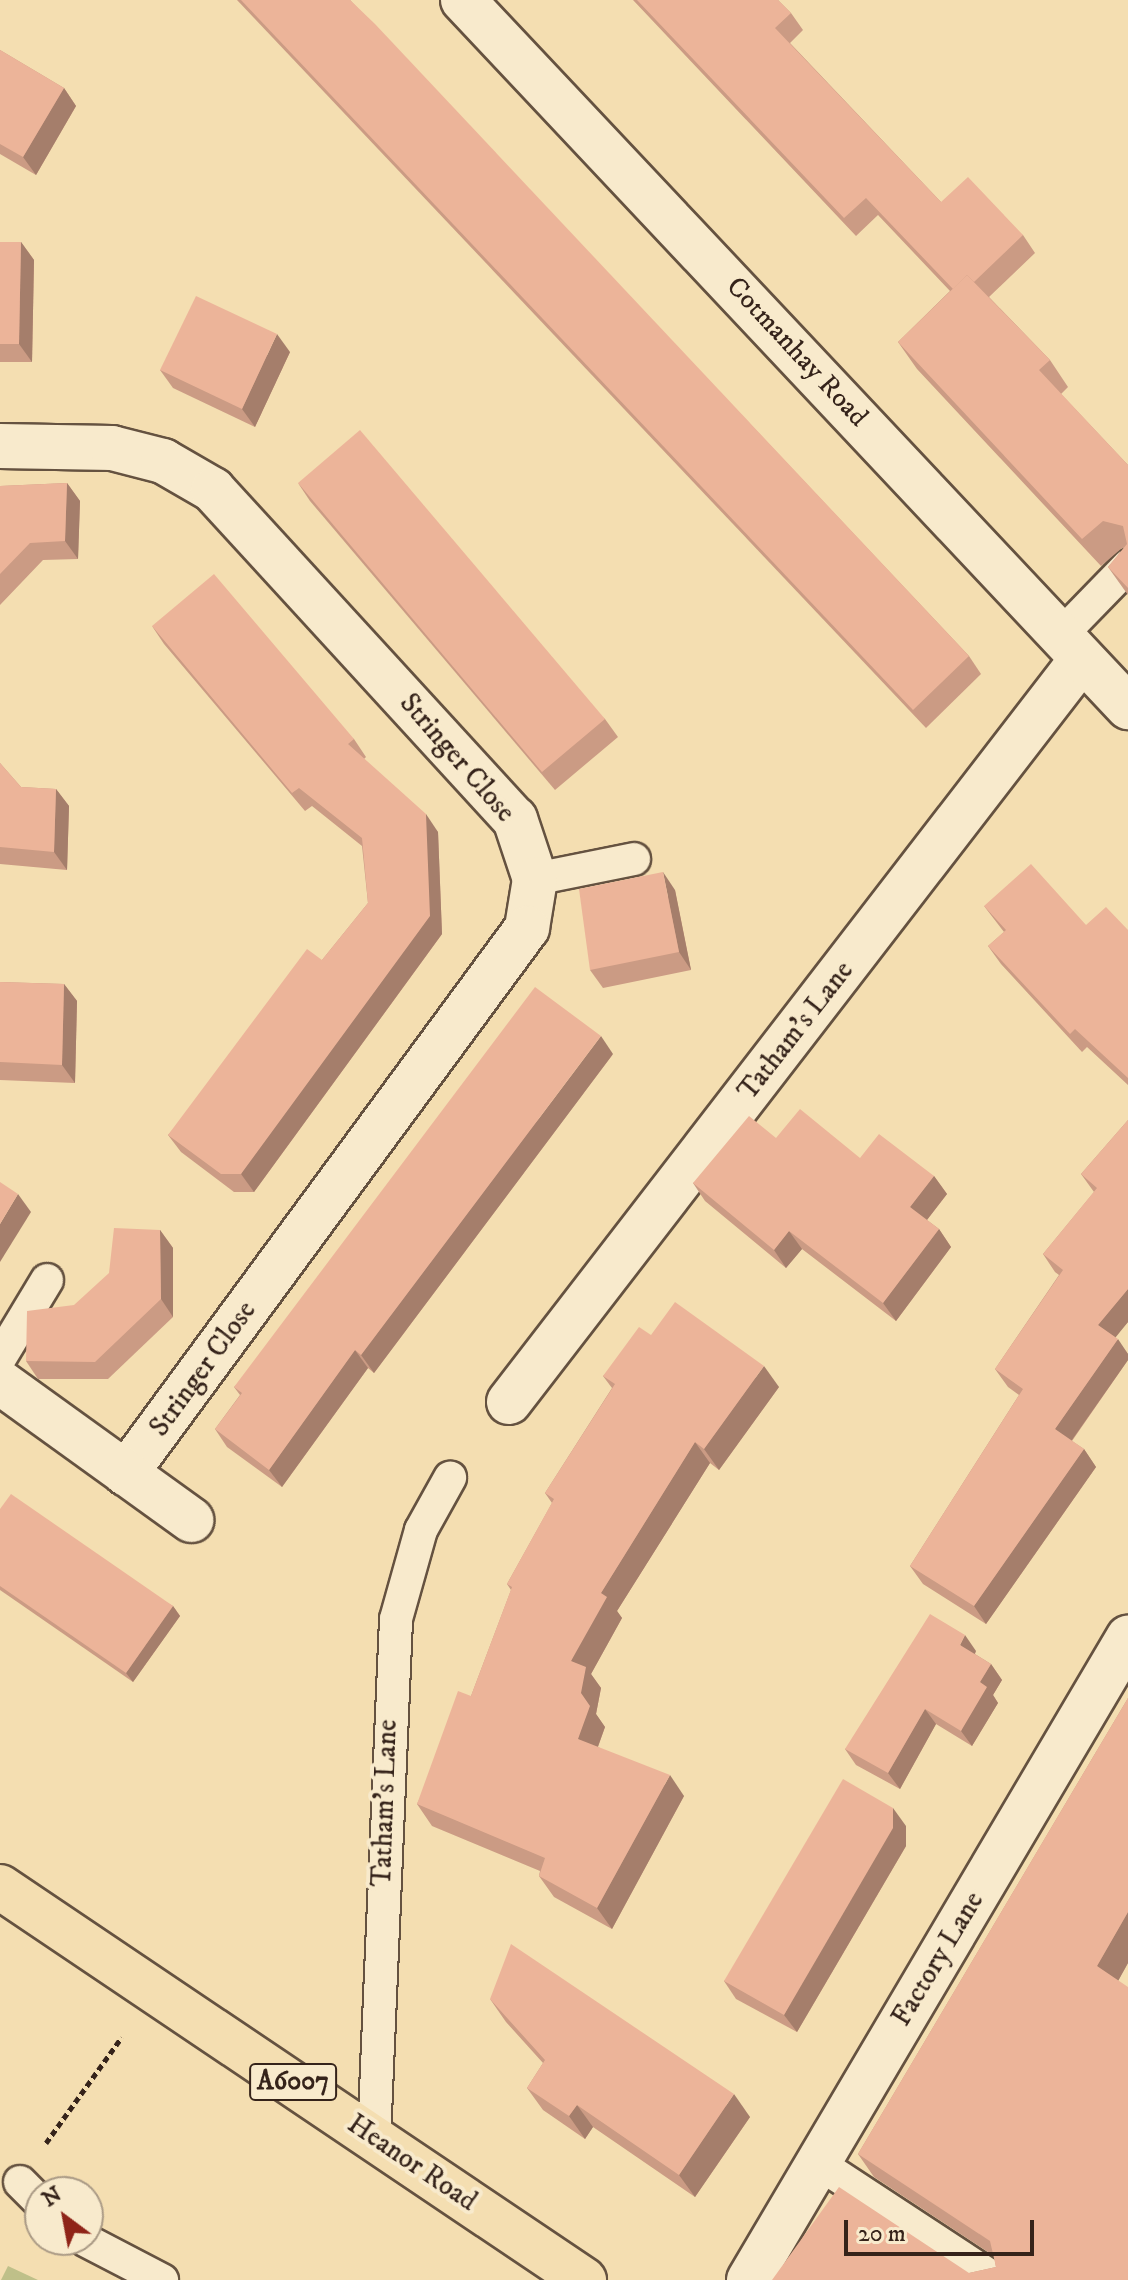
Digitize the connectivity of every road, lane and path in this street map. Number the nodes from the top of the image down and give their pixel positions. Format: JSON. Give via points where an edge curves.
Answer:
{"nodes":[{"id":1,"x":463,"y":0,"type":"edge"},
{"id":2,"x":0,"y":446,"type":"edge"},
{"id":3,"x":1128,"y":566,"type":"edge"},
{"id":4,"x":1071,"y":648,"type":"junction"},
{"id":5,"x":1128,"y":707,"type":"edge"},
{"id":6,"x":634,"y":859,"type":"dead end"},
{"id":7,"x":535,"y":879,"type":"junction"},
{"id":8,"x":47,"y":1280,"type":"dead end"},
{"id":9,"x":0,"y":1358,"type":"edge"},
{"id":10,"x":0,"y":1382,"type":"edge"},
{"id":11,"x":509,"y":1402,"type":"dead end"},
{"id":12,"x":126,"y":1473,"type":"junction"},
{"id":13,"x":450,"y":1478,"type":"dead end"},
{"id":14,"x":191,"y":1520,"type":"dead end"},
{"id":15,"x":1128,"y":1638,"type":"edge"},
{"id":16,"x":0,"y":1887,"type":"edge"},
{"id":17,"x":157,"y":1989,"type":"junction"},
{"id":18,"x":374,"y":2138,"type":"junction"},
{"id":19,"x":818,"y":2163,"type":"junction"},
{"id":20,"x":40,"y":2176,"type":"edge"},
{"id":21,"x":104,"y":2250,"type":"edge"},
{"id":22,"x":563,"y":2275,"type":"edge"},
{"id":23,"x":162,"y":2280,"type":"edge"},
{"id":24,"x":749,"y":2280,"type":"edge"},
{"id":25,"x":996,"y":2280,"type":"edge"}],
"edges":[{"from":1,"to":4,"type":"street","name":"Cotmanhay Road"},
{"from":2,"to":7,"type":"street","name":"Stringer Close","via":[[112,448],[163,461],[213,490],[515,819]]},
{"from":3,"to":4,"type":"lane"},
{"from":4,"to":5,"type":"street","name":"Cotmanhay Road"},
{"from":4,"to":11,"type":"street","name":"Tatham's Lane"},
{"from":6,"to":7,"type":"lane"},
{"from":7,"to":12,"type":"street","name":"Stringer Close","via":[[527,928]]},
{"from":8,"to":9,"type":"lane"},
{"from":10,"to":12,"type":"street"},
{"from":12,"to":14,"type":"street"},
{"from":13,"to":18,"type":"lane","name":"Tatham's Lane","via":[[421,1530],[396,1619]]},
{"from":15,"to":19,"type":"street","name":"Factory Lane"},
{"from":16,"to":17,"type":"main road","name":"Heanor Road","number":"A6007"},
{"from":17,"to":18,"type":"main road","name":"Heanor Road","number":"A6007"},
{"from":17,"to":20,"type":"path"},
{"from":18,"to":22,"type":"main road","name":"Heanor Road","number":"A6007"},
{"from":19,"to":24,"type":"street","name":"Factory Lane"},
{"from":19,"to":25,"type":"lane"},
{"from":21,"to":23,"type":"lane"}]}
